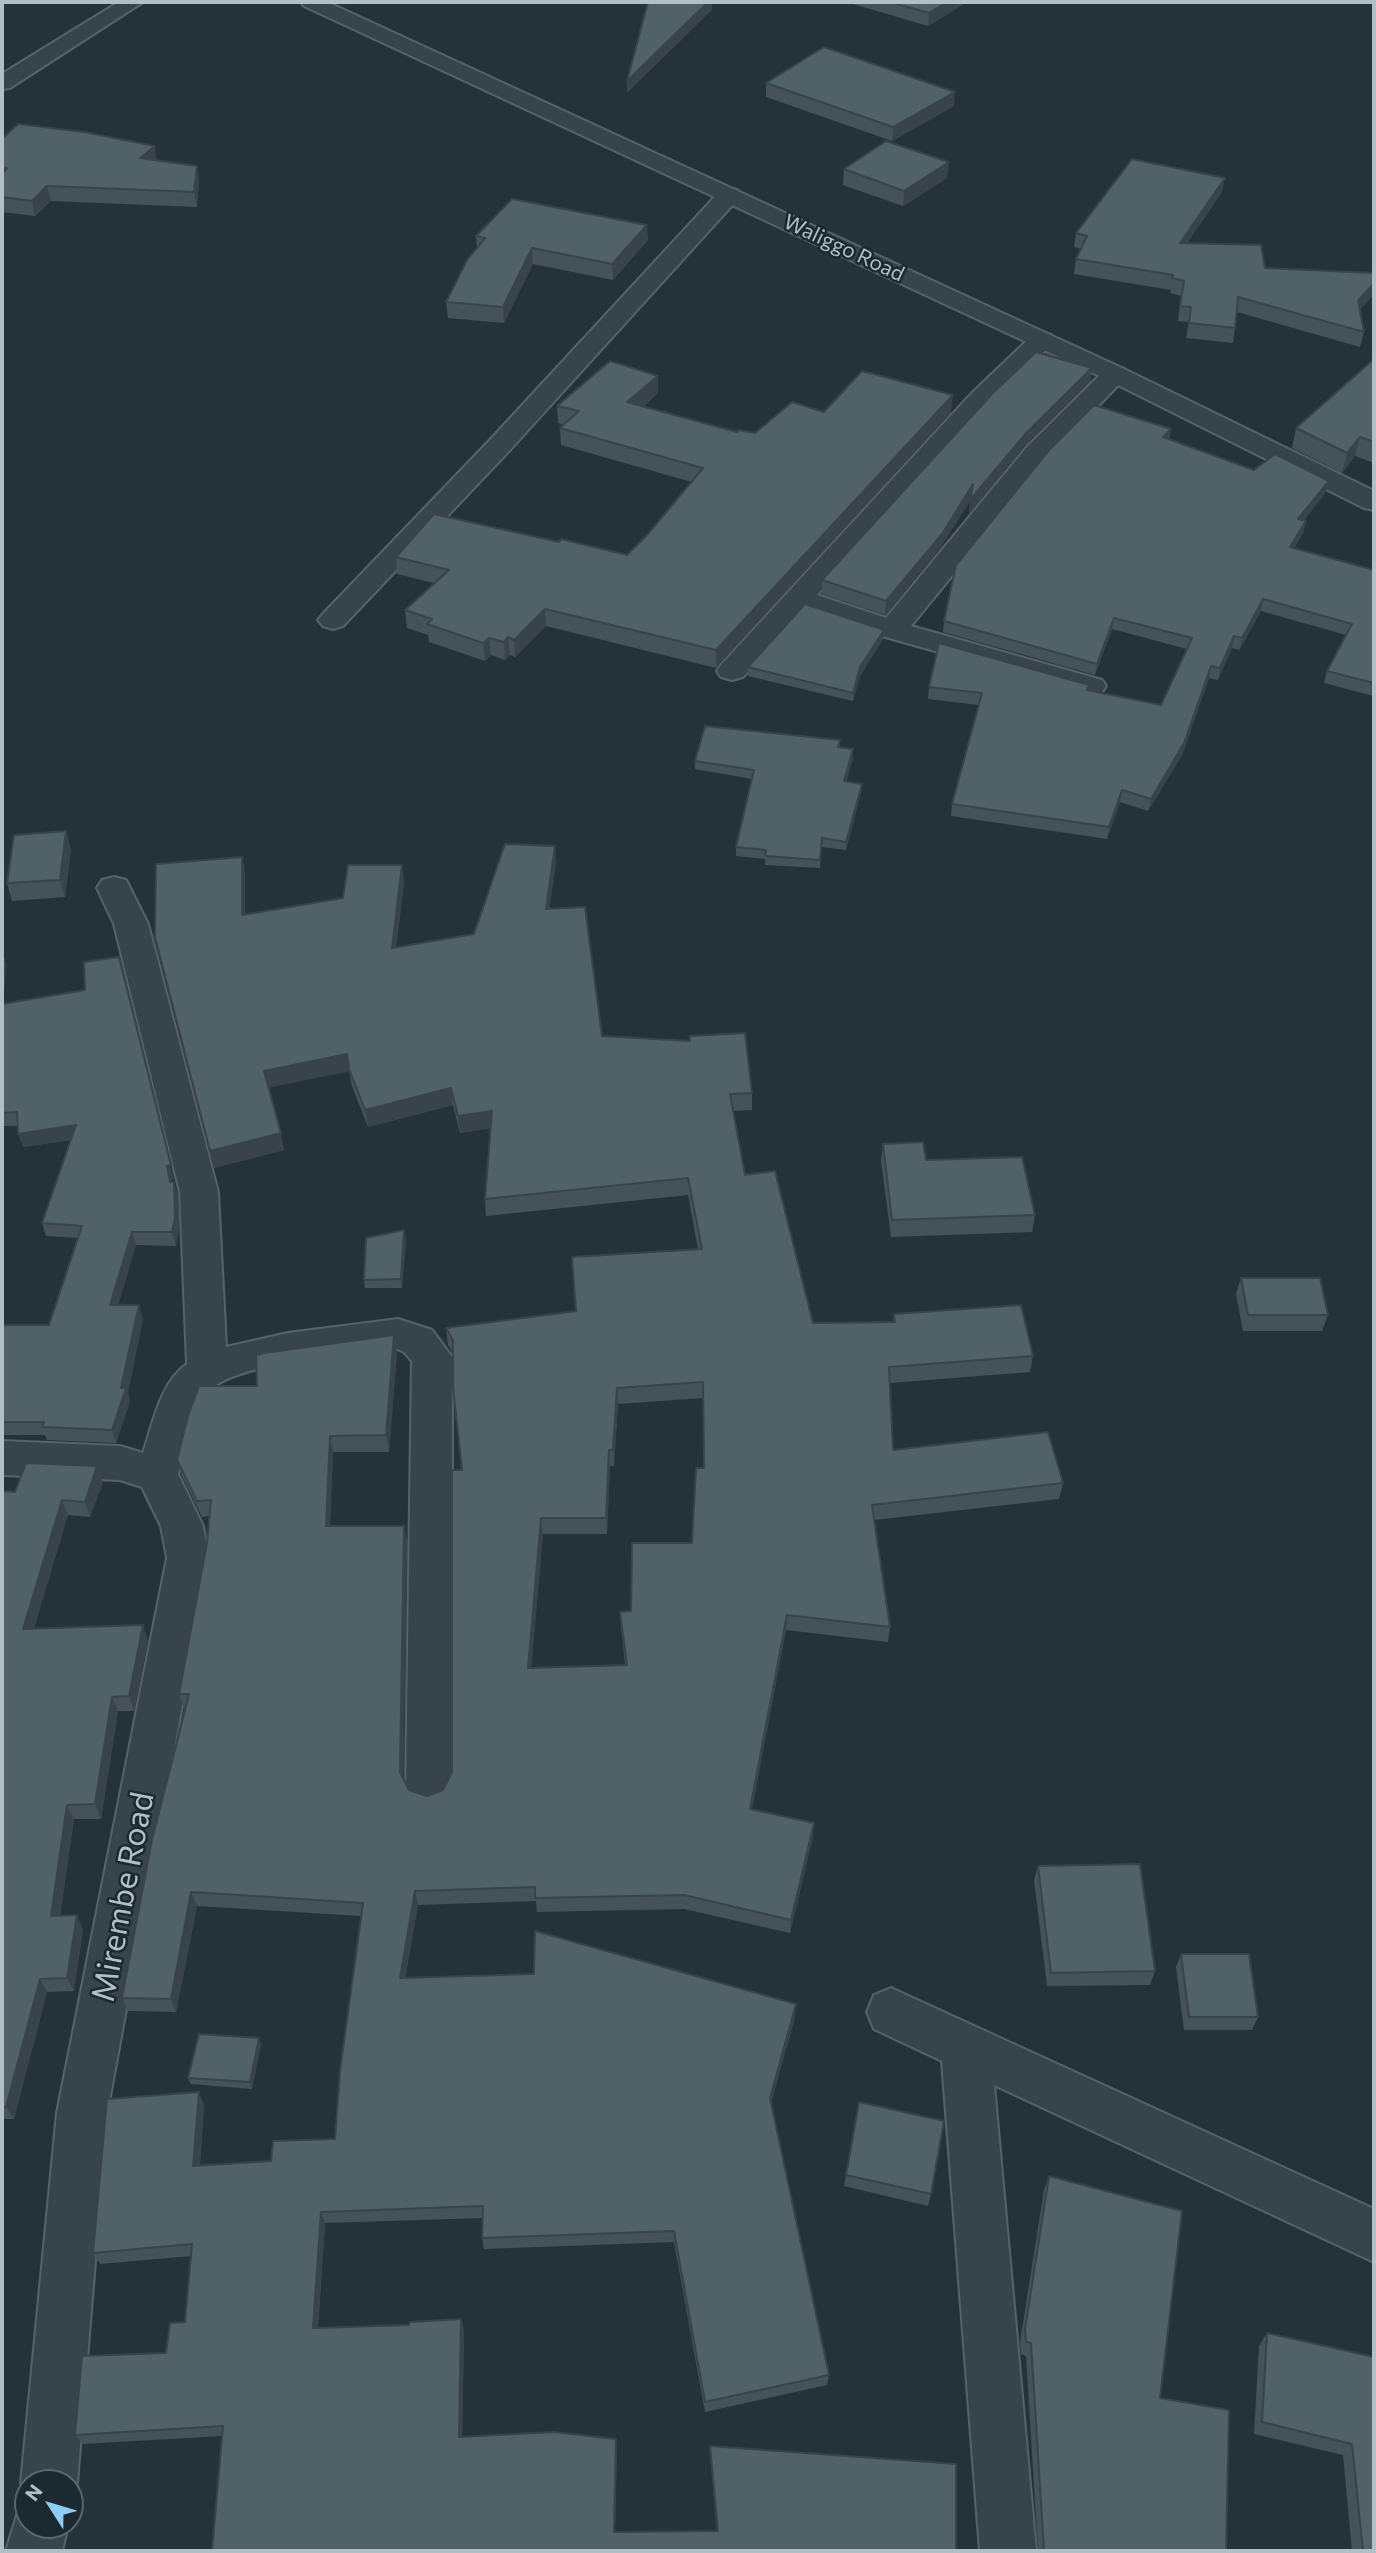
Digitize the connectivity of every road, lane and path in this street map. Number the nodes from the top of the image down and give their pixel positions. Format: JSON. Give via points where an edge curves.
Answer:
{"nodes":[{"id":1,"x":133,"y":2,"type":"edge"},
{"id":2,"x":311,"y":2,"type":"edge"},
{"id":3,"x":2,"y":83,"type":"edge"},
{"id":4,"x":729,"y":195,"type":"junction"},
{"id":5,"x":1042,"y":340,"type":"junction"},
{"id":6,"x":1115,"y":374,"type":"junction"},
{"id":7,"x":1374,"y":502,"type":"edge"},
{"id":8,"x":799,"y":599,"type":"junction"},
{"id":9,"x":333,"y":620,"type":"dead end"},
{"id":10,"x":892,"y":630,"type":"junction"},
{"id":11,"x":732,"y":671,"type":"dead end"},
{"id":12,"x":1091,"y":686,"type":"edge"},
{"id":13,"x":114,"y":888,"type":"dead end"},
{"id":14,"x":207,"y":1371,"type":"junction"},
{"id":15,"x":2,"y":1458,"type":"edge"},
{"id":16,"x":157,"y":1474,"type":"junction"},
{"id":17,"x":429,"y":1787,"type":"dead end"},
{"id":18,"x":891,"y":2012,"type":"dead end"},
{"id":19,"x":967,"y":2048,"type":"junction"},
{"id":20,"x":1374,"y":2236,"type":"edge"},
{"id":21,"x":50,"y":2469,"type":"edge"},
{"id":22,"x":1008,"y":2551,"type":"edge"}],
"edges":[{"from":1,"to":3,"type":"street"},
{"from":2,"to":4,"type":"street","name":"Waliggo Road"},
{"from":4,"to":5,"type":"street","name":"Waliggo Road"},
{"from":4,"to":9,"type":"street"},
{"from":5,"to":6,"type":"street","name":"Waliggo Road"},
{"from":5,"to":8,"type":"street","via":[[981,399]]},
{"from":6,"to":7,"type":"street","name":"Waliggo Road"},
{"from":6,"to":10,"type":"street","via":[[1022,471]]},
{"from":8,"to":10,"type":"street"},
{"from":8,"to":11,"type":"street"},
{"from":10,"to":12,"type":"street"},
{"from":13,"to":14,"type":"street","via":[[131,924],[199,1192]]},
{"from":14,"to":16,"type":"street","via":[[189,1384]]},
{"from":14,"to":17,"type":"street","via":[[245,1356],[398,1334],[418,1341],[432,1357]]},
{"from":15,"to":16,"type":"street","via":[[120,1463]]},
{"from":16,"to":21,"type":"street","name":"Mirembe Road","via":[[182,1526],[188,1558],[82,2113]]},
{"from":18,"to":19,"type":"street"},
{"from":19,"to":20,"type":"street"},
{"from":19,"to":22,"type":"street"}]}
